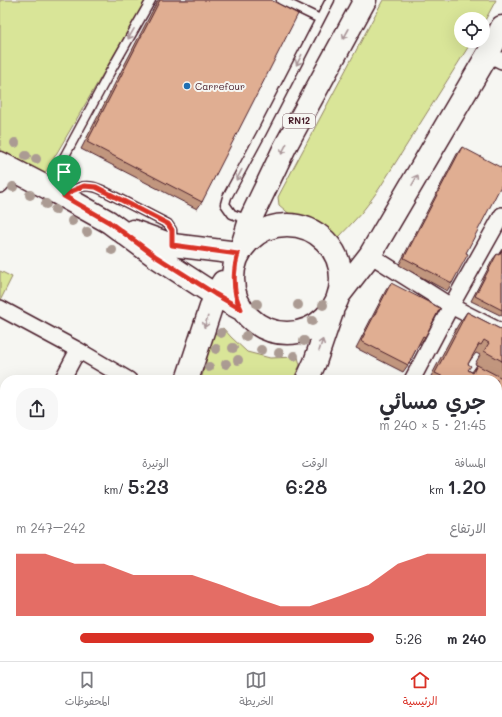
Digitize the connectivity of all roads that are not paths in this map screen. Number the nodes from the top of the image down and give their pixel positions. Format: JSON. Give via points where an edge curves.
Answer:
{"nodes":[{"id":1,"x":151,"y":0,"type":"edge"},
{"id":2,"x":281,"y":0,"type":"edge"},
{"id":3,"x":330,"y":0,"type":"edge"},
{"id":4,"x":365,"y":0,"type":"edge"},
{"id":5,"x":320,"y":19,"type":"junction"},
{"id":6,"x":502,"y":27,"type":"edge"},
{"id":7,"x":495,"y":57,"type":"edge"},
{"id":8,"x":4,"y":173,"type":"edge"},
{"id":9,"x":56,"y":192,"type":"junction"},
{"id":10,"x":502,"y":215,"type":"edge"},
{"id":11,"x":250,"y":220,"type":"junction"},
{"id":12,"x":109,"y":222,"type":"junction"},
{"id":13,"x":497,"y":238,"type":"edge"},
{"id":14,"x":172,"y":245,"type":"junction"},
{"id":15,"x":239,"y":254,"type":"junction"},
{"id":16,"x":370,"y":255,"type":"junction"},
{"id":17,"x":215,"y":294,"type":"junction"},
{"id":18,"x":336,"y":302,"type":"junction"},
{"id":19,"x":451,"y":306,"type":"junction"},
{"id":20,"x":0,"y":308,"type":"edge"},
{"id":21,"x":241,"y":309,"type":"junction"},
{"id":22,"x":502,"y":332,"type":"edge"},
{"id":23,"x":78,"y":350,"type":"junction"},
{"id":24,"x":65,"y":375,"type":"edge"},
{"id":25,"x":120,"y":375,"type":"edge"},
{"id":26,"x":189,"y":375,"type":"edge"},
{"id":27,"x":309,"y":375,"type":"edge"},
{"id":28,"x":415,"y":375,"type":"edge"}],
"edges":[{"from":1,"to":9,"type":"lane","one_way":true,"via":[[110,72]]},
{"from":2,"to":5,"type":"lane"},
{"from":3,"to":5,"type":"lane"},
{"from":4,"to":11,"type":"main road","number":"RN12","one_way":true,"via":[[285,147]]},
{"from":5,"to":11,"type":"lane","one_way":true,"via":[[227,197],[225,204],[232,214]]},
{"from":6,"to":7,"type":"main road"},
{"from":16,"to":7,"type":"main road","one_way":true},
{"from":8,"to":9,"type":"main road"},
{"from":9,"to":12,"type":"main road"},
{"from":9,"to":14,"type":"lane","via":[[72,191],[84,186],[96,187],[168,224],[172,230]]},
{"from":10,"to":13,"type":"street"},
{"from":11,"to":15,"type":"main road","number":"RN12"},
{"from":12,"to":14,"type":"main road"},
{"from":12,"to":17,"type":"main road","via":[[155,256]]},
{"from":13,"to":19,"type":"street"},
{"from":14,"to":15,"type":"main road"},
{"from":15,"to":17,"type":"main road","number":"RN12"},
{"from":15,"to":18,"type":"main road","via":[[258,232],[271,226],[299,225],[312,230],[324,238],[340,262],[342,277]]},
{"from":15,"to":21,"type":"main road","via":[[234,283]]},
{"from":16,"to":18,"type":"main road"},
{"from":16,"to":19,"type":"street"},
{"from":17,"to":21,"type":"main road"},
{"from":17,"to":26,"type":"main road","number":"RN12","one_way":true},
{"from":18,"to":21,"type":"main road","via":[[317,326],[304,332],[290,334],[275,333],[262,328],[250,320]]},
{"from":27,"to":18,"type":"main road","one_way":true},
{"from":19,"to":22,"type":"street"},
{"from":19,"to":28,"type":"street"},
{"from":20,"to":23,"type":"street"},
{"from":23,"to":24,"type":"street"},
{"from":23,"to":25,"type":"street"}]}
